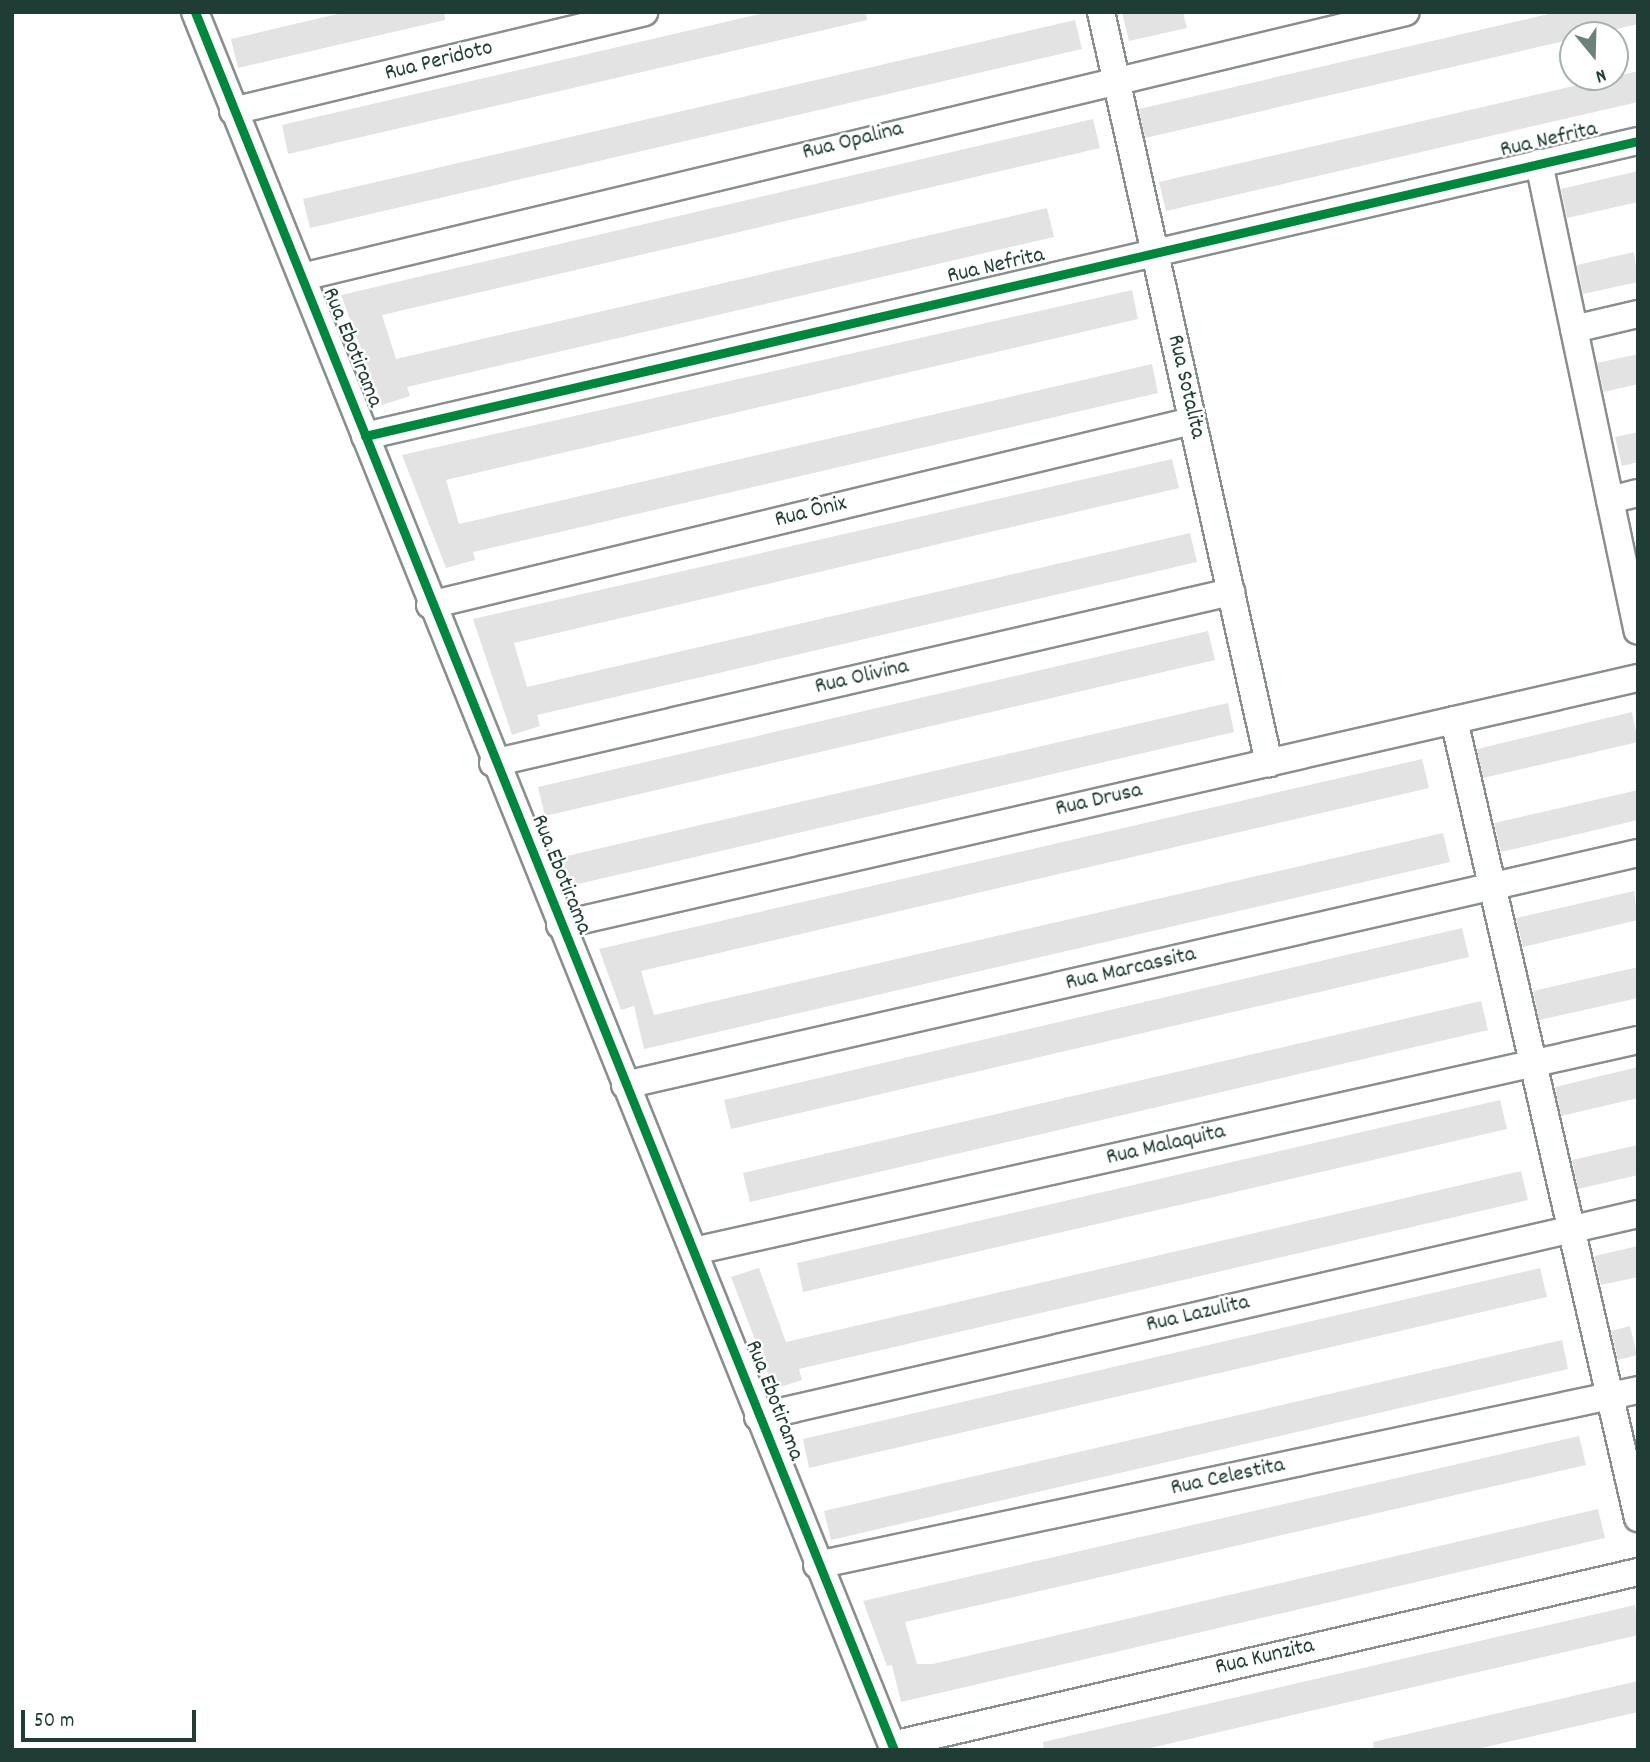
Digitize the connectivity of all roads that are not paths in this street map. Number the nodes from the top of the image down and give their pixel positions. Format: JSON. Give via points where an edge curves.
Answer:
{"nodes":[{"id":1,"x":195,"y":12,"type":"edge"},
{"id":2,"x":644,"y":12,"type":"edge"},
{"id":3,"x":1101,"y":12,"type":"edge"},
{"id":4,"x":1406,"y":12,"type":"edge"},
{"id":5,"x":1115,"y":78,"type":"junction"},
{"id":6,"x":233,"y":111,"type":"junction"},
{"id":7,"x":1638,"y":141,"type":"edge"},
{"id":8,"x":1539,"y":163,"type":"junction"},
{"id":9,"x":1154,"y":249,"type":"junction"},
{"id":10,"x":302,"y":276,"type":"junction"},
{"id":11,"x":1638,"y":314,"type":"edge"},
{"id":12,"x":1574,"y":329,"type":"junction"},
{"id":13,"x":1192,"y":421,"type":"junction"},
{"id":14,"x":365,"y":436,"type":"junction"},
{"id":15,"x":1638,"y":493,"type":"edge"},
{"id":16,"x":1610,"y":500,"type":"junction"},
{"id":17,"x":1231,"y":592,"type":"junction"},
{"id":18,"x":430,"y":605,"type":"junction"},
{"id":19,"x":1638,"y":631,"type":"edge"},
{"id":20,"x":1638,"y":678,"type":"edge"},
{"id":21,"x":1454,"y":720,"type":"junction"},
{"id":22,"x":1269,"y":762,"type":"junction"},
{"id":23,"x":493,"y":763,"type":"junction"},
{"id":24,"x":1638,"y":853,"type":"edge"},
{"id":25,"x":1491,"y":887,"type":"junction"},
{"id":26,"x":560,"y":925,"type":"junction"},
{"id":27,"x":1638,"y":1040,"type":"edge"},
{"id":28,"x":1532,"y":1064,"type":"junction"},
{"id":29,"x":625,"y":1085,"type":"junction"},
{"id":30,"x":1638,"y":1214,"type":"edge"},
{"id":31,"x":1569,"y":1228,"type":"junction"},
{"id":32,"x":694,"y":1251,"type":"junction"},
{"id":33,"x":1638,"y":1390,"type":"edge"},
{"id":34,"x":1607,"y":1397,"type":"junction"},
{"id":35,"x":758,"y":1417,"type":"junction"},
{"id":36,"x":1638,"y":1518,"type":"edge"},
{"id":37,"x":817,"y":1565,"type":"junction"},
{"id":38,"x":1638,"y":1572,"type":"edge"},
{"id":39,"x":893,"y":1747,"type":"edge"}],
"edges":[{"from":1,"to":6,"type":"street","name":"Rua Ebotirama"},
{"from":2,"to":6,"type":"street","name":"Rua Peridoto"},
{"from":3,"to":5,"type":"street","name":"Rua Sotalita"},
{"from":4,"to":5,"type":"street","name":"Rua Opalina"},
{"from":5,"to":9,"type":"street","name":"Rua Sotalita"},
{"from":5,"to":10,"type":"street","name":"Rua Opalina"},
{"from":6,"to":10,"type":"street","name":"Rua Ebotirama"},
{"from":7,"to":8,"type":"street","name":"Rua Nefrita"},
{"from":8,"to":9,"type":"street","name":"Rua Nefrita"},
{"from":8,"to":12,"type":"street"},
{"from":9,"to":13,"type":"street","name":"Rua Sotalita"},
{"from":9,"to":14,"type":"street","name":"Rua Nefrita"},
{"from":10,"to":14,"type":"street","name":"Rua Ebotirama"},
{"from":11,"to":12,"type":"street"},
{"from":12,"to":16,"type":"street"},
{"from":13,"to":17,"type":"street","name":"Rua Sotalita"},
{"from":13,"to":18,"type":"street","name":"Rua Ônix"},
{"from":14,"to":18,"type":"street","name":"Rua Ebotirama"},
{"from":15,"to":16,"type":"street"},
{"from":16,"to":19,"type":"street"},
{"from":17,"to":22,"type":"street","name":"Rua Sotalita"},
{"from":17,"to":23,"type":"street","name":"Rua Olivina"},
{"from":18,"to":23,"type":"street","name":"Rua Ebotirama"},
{"from":20,"to":21,"type":"street","name":"Rua Drusa"},
{"from":21,"to":22,"type":"street","name":"Rua Drusa"},
{"from":21,"to":25,"type":"street"},
{"from":22,"to":26,"type":"street","name":"Rua Drusa"},
{"from":23,"to":26,"type":"street","name":"Rua Ebotirama"},
{"from":24,"to":25,"type":"street","name":"Rua Marcassita"},
{"from":25,"to":28,"type":"street"},
{"from":25,"to":29,"type":"street","name":"Rua Marcassita"},
{"from":26,"to":29,"type":"street","name":"Rua Ebotirama"},
{"from":27,"to":28,"type":"street","name":"Rua Malaquita"},
{"from":28,"to":31,"type":"street"},
{"from":28,"to":32,"type":"street","name":"Rua Malaquita"},
{"from":29,"to":32,"type":"street","name":"Rua Ebotirama"},
{"from":30,"to":31,"type":"street","name":"Rua Lazulita"},
{"from":31,"to":34,"type":"street"},
{"from":31,"to":35,"type":"street","name":"Rua Lazulita"},
{"from":32,"to":35,"type":"street","name":"Rua Ebotirama"},
{"from":33,"to":34,"type":"street","name":"Rua Celestita"},
{"from":34,"to":36,"type":"street"},
{"from":34,"to":37,"type":"street","name":"Rua Celestita"},
{"from":35,"to":37,"type":"street","name":"Rua Ebotirama"},
{"from":37,"to":39,"type":"street","name":"Rua Ebotirama"},
{"from":38,"to":39,"type":"street","name":"Rua Kunzita"}]}
